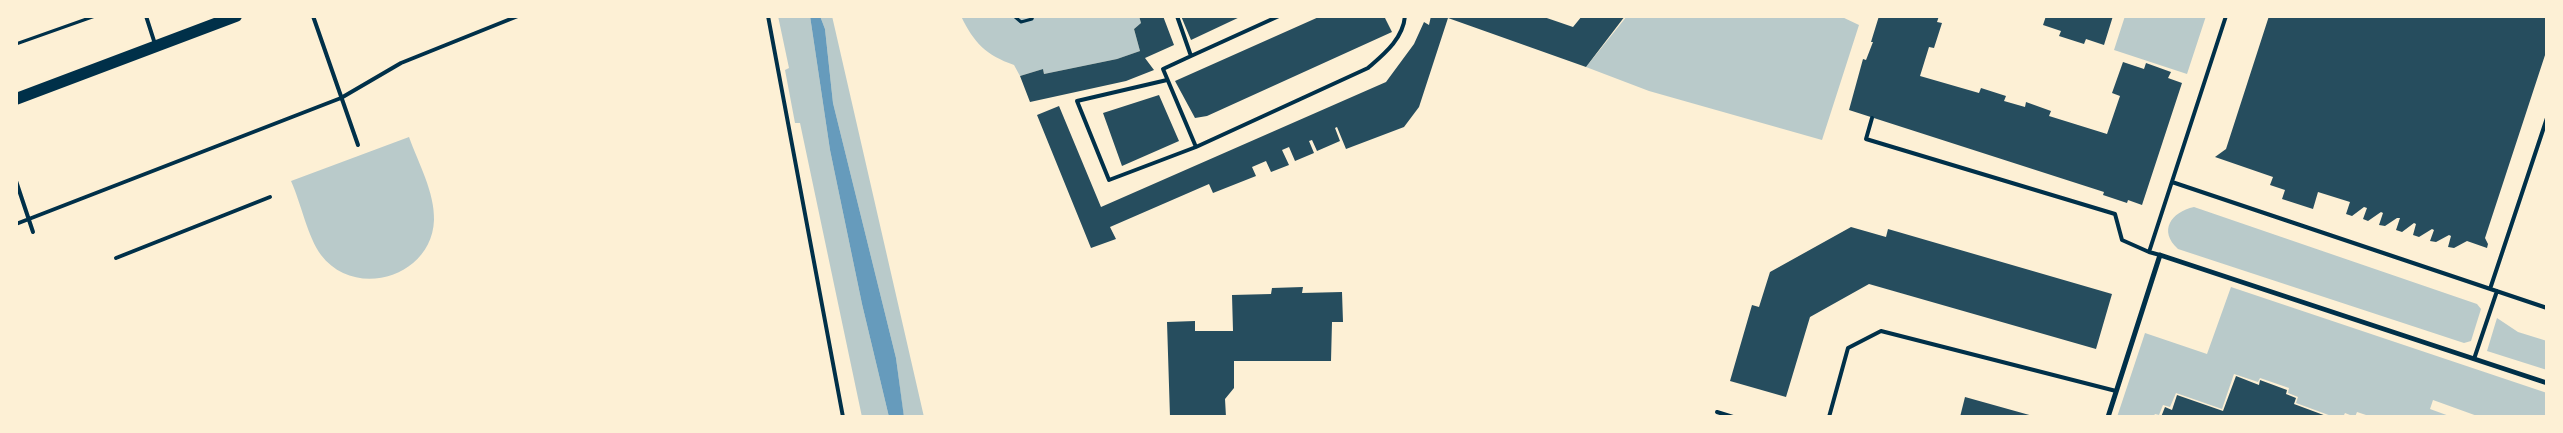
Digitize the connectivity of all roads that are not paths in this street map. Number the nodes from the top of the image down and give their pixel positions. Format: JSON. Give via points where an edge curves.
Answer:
{"nodes":[{"id":1,"x":146,"y":16,"type":"edge"},
{"id":2,"x":236,"y":16,"type":"edge"},
{"id":3,"x":313,"y":16,"type":"edge"},
{"id":4,"x":518,"y":16,"type":"edge"},
{"id":5,"x":768,"y":16,"type":"edge"},
{"id":6,"x":1177,"y":16,"type":"edge"},
{"id":7,"x":1279,"y":16,"type":"edge"},
{"id":8,"x":1405,"y":16,"type":"edge"},
{"id":9,"x":2226,"y":16,"type":"edge"},
{"id":10,"x":156,"y":46,"type":"junction"},
{"id":11,"x":1192,"y":56,"type":"junction"},
{"id":12,"x":1167,"y":80,"type":"junction"},
{"id":13,"x":341,"y":98,"type":"junction"},
{"id":14,"x":16,"y":99,"type":"edge"},
{"id":15,"x":1872,"y":118,"type":"dead end"},
{"id":16,"x":2547,"y":118,"type":"edge"},
{"id":17,"x":358,"y":145,"type":"dead end"},
{"id":18,"x":1196,"y":147,"type":"junction"},
{"id":19,"x":16,"y":182,"type":"edge"},
{"id":20,"x":2172,"y":182,"type":"junction"},
{"id":21,"x":270,"y":197,"type":"dead end"},
{"id":22,"x":29,"y":219,"type":"junction"},
{"id":23,"x":16,"y":224,"type":"edge"},
{"id":24,"x":33,"y":232,"type":"dead end"},
{"id":25,"x":2149,"y":252,"type":"junction"},
{"id":26,"x":2160,"y":255,"type":"junction"},
{"id":27,"x":116,"y":258,"type":"dead end"},
{"id":28,"x":2490,"y":288,"type":"junction"},
{"id":29,"x":2497,"y":291,"type":"junction"},
{"id":30,"x":2547,"y":308,"type":"edge"},
{"id":31,"x":2474,"y":359,"type":"junction"},
{"id":32,"x":2547,"y":383,"type":"edge"},
{"id":33,"x":2116,"y":390,"type":"junction"},
{"id":34,"x":1717,"y":412,"type":"dead end"},
{"id":35,"x":842,"y":417,"type":"edge"},
{"id":36,"x":1733,"y":417,"type":"edge"},
{"id":37,"x":1828,"y":417,"type":"edge"},
{"id":38,"x":2108,"y":417,"type":"edge"}],
"edges":[{"from":1,"to":10,"type":"lane"},
{"from":2,"to":10,"type":"main road"},
{"from":3,"to":13,"type":"lane"},
{"from":4,"to":13,"type":"lane","via":[[401,63]]},
{"from":5,"to":35,"type":"lane"},
{"from":6,"to":11,"type":"lane"},
{"from":7,"to":11,"type":"lane"},
{"from":8,"to":18,"type":"lane","via":[[1391,48],[1368,68]]},
{"from":9,"to":20,"type":"lane"},
{"from":10,"to":14,"type":"main road"},
{"from":11,"to":12,"type":"lane","via":[[1163,69]]},
{"from":12,"to":18,"type":"lane"},
{"from":12,"to":18,"type":"lane","via":[[1077,101],[1109,180]]},
{"from":13,"to":17,"type":"lane"},
{"from":13,"to":22,"type":"lane"},
{"from":15,"to":25,"type":"lane","via":[[1866,140],[2115,214],[2122,240]]},
{"from":16,"to":28,"type":"lane"},
{"from":19,"to":22,"type":"lane"},
{"from":20,"to":25,"type":"lane"},
{"from":20,"to":28,"type":"lane"},
{"from":21,"to":27,"type":"lane"},
{"from":22,"to":23,"type":"lane"},
{"from":22,"to":24,"type":"lane"},
{"from":25,"to":26,"type":"lane"},
{"from":26,"to":31,"type":"street"},
{"from":26,"to":33,"type":"street"},
{"from":28,"to":29,"type":"lane"},
{"from":29,"to":30,"type":"lane"},
{"from":29,"to":31,"type":"lane"},
{"from":31,"to":32,"type":"street"},
{"from":33,"to":37,"type":"lane","via":[[1881,331],[1848,348]]},
{"from":33,"to":38,"type":"street"},
{"from":34,"to":36,"type":"lane"}]}
